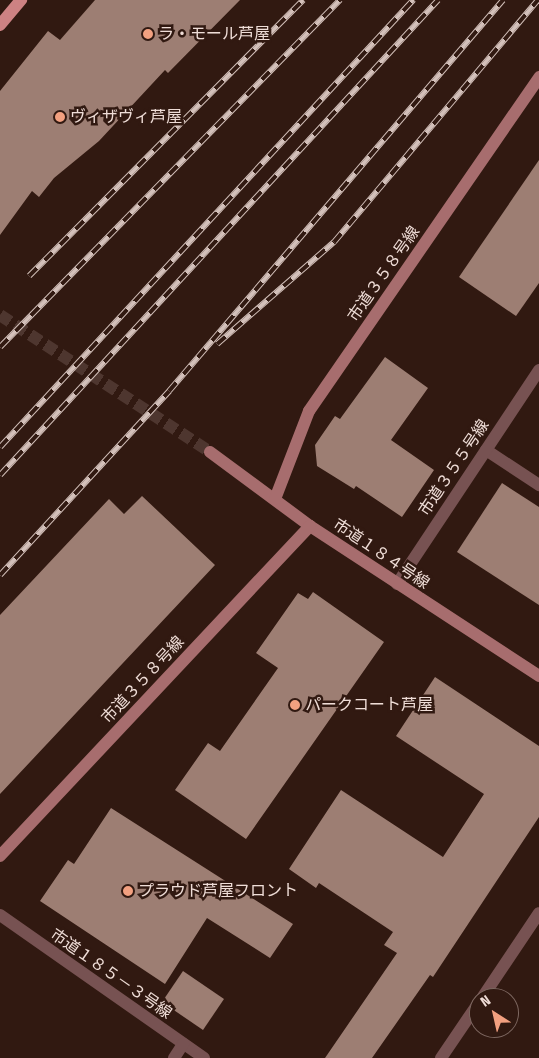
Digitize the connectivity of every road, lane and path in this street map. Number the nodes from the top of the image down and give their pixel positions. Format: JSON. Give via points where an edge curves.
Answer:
{"nodes":[{"id":1,"x":20,"y":0,"type":"edge"},
{"id":2,"x":0,"y":25,"type":"edge"},
{"id":3,"x":539,"y":77,"type":"edge"},
{"id":4,"x":539,"y":370,"type":"edge"},
{"id":5,"x":486,"y":450,"type":"junction"},
{"id":6,"x":210,"y":452,"type":"tunnel mouth"},
{"id":7,"x":539,"y":485,"type":"edge"},
{"id":8,"x":275,"y":499,"type":"junction"},
{"id":9,"x":310,"y":526,"type":"junction"},
{"id":10,"x":397,"y":584,"type":"junction"},
{"id":11,"x":539,"y":676,"type":"edge"},
{"id":12,"x":0,"y":856,"type":"edge"},
{"id":13,"x":539,"y":913,"type":"edge"},
{"id":14,"x":0,"y":915,"type":"edge"},
{"id":15,"x":489,"y":988,"type":"edge"},
{"id":16,"x":469,"y":1017,"type":"edge"},
{"id":17,"x":183,"y":1044,"type":"junction"},
{"id":18,"x":174,"y":1058,"type":"edge"},
{"id":19,"x":204,"y":1058,"type":"edge"},
{"id":20,"x":441,"y":1058,"type":"edge"}],
"edges":[{"from":1,"to":2,"type":"main road"},
{"from":3,"to":8,"type":"street","name":"市道３５８号線","via":[[309,410]]},
{"from":4,"to":5,"type":"street","name":"市道３５５号線"},
{"from":5,"to":7,"type":"street"},
{"from":5,"to":10,"type":"street","name":"市道３５５号線"},
{"from":6,"to":8,"type":"street","name":"市道１８４号線"},
{"from":8,"to":9,"type":"street","name":"市道１８４号線"},
{"from":9,"to":10,"type":"street","name":"市道１８４号線"},
{"from":9,"to":12,"type":"street","name":"市道３５８号線"},
{"from":10,"to":11,"type":"street","name":"市道１８４号線"},
{"from":13,"to":15,"type":"street"},
{"from":14,"to":17,"type":"street","name":"市道１８５－３号線"},
{"from":16,"to":20,"type":"street"},
{"from":17,"to":18,"type":"street"},
{"from":17,"to":19,"type":"street","name":"市道１８５－３号線"}]}
